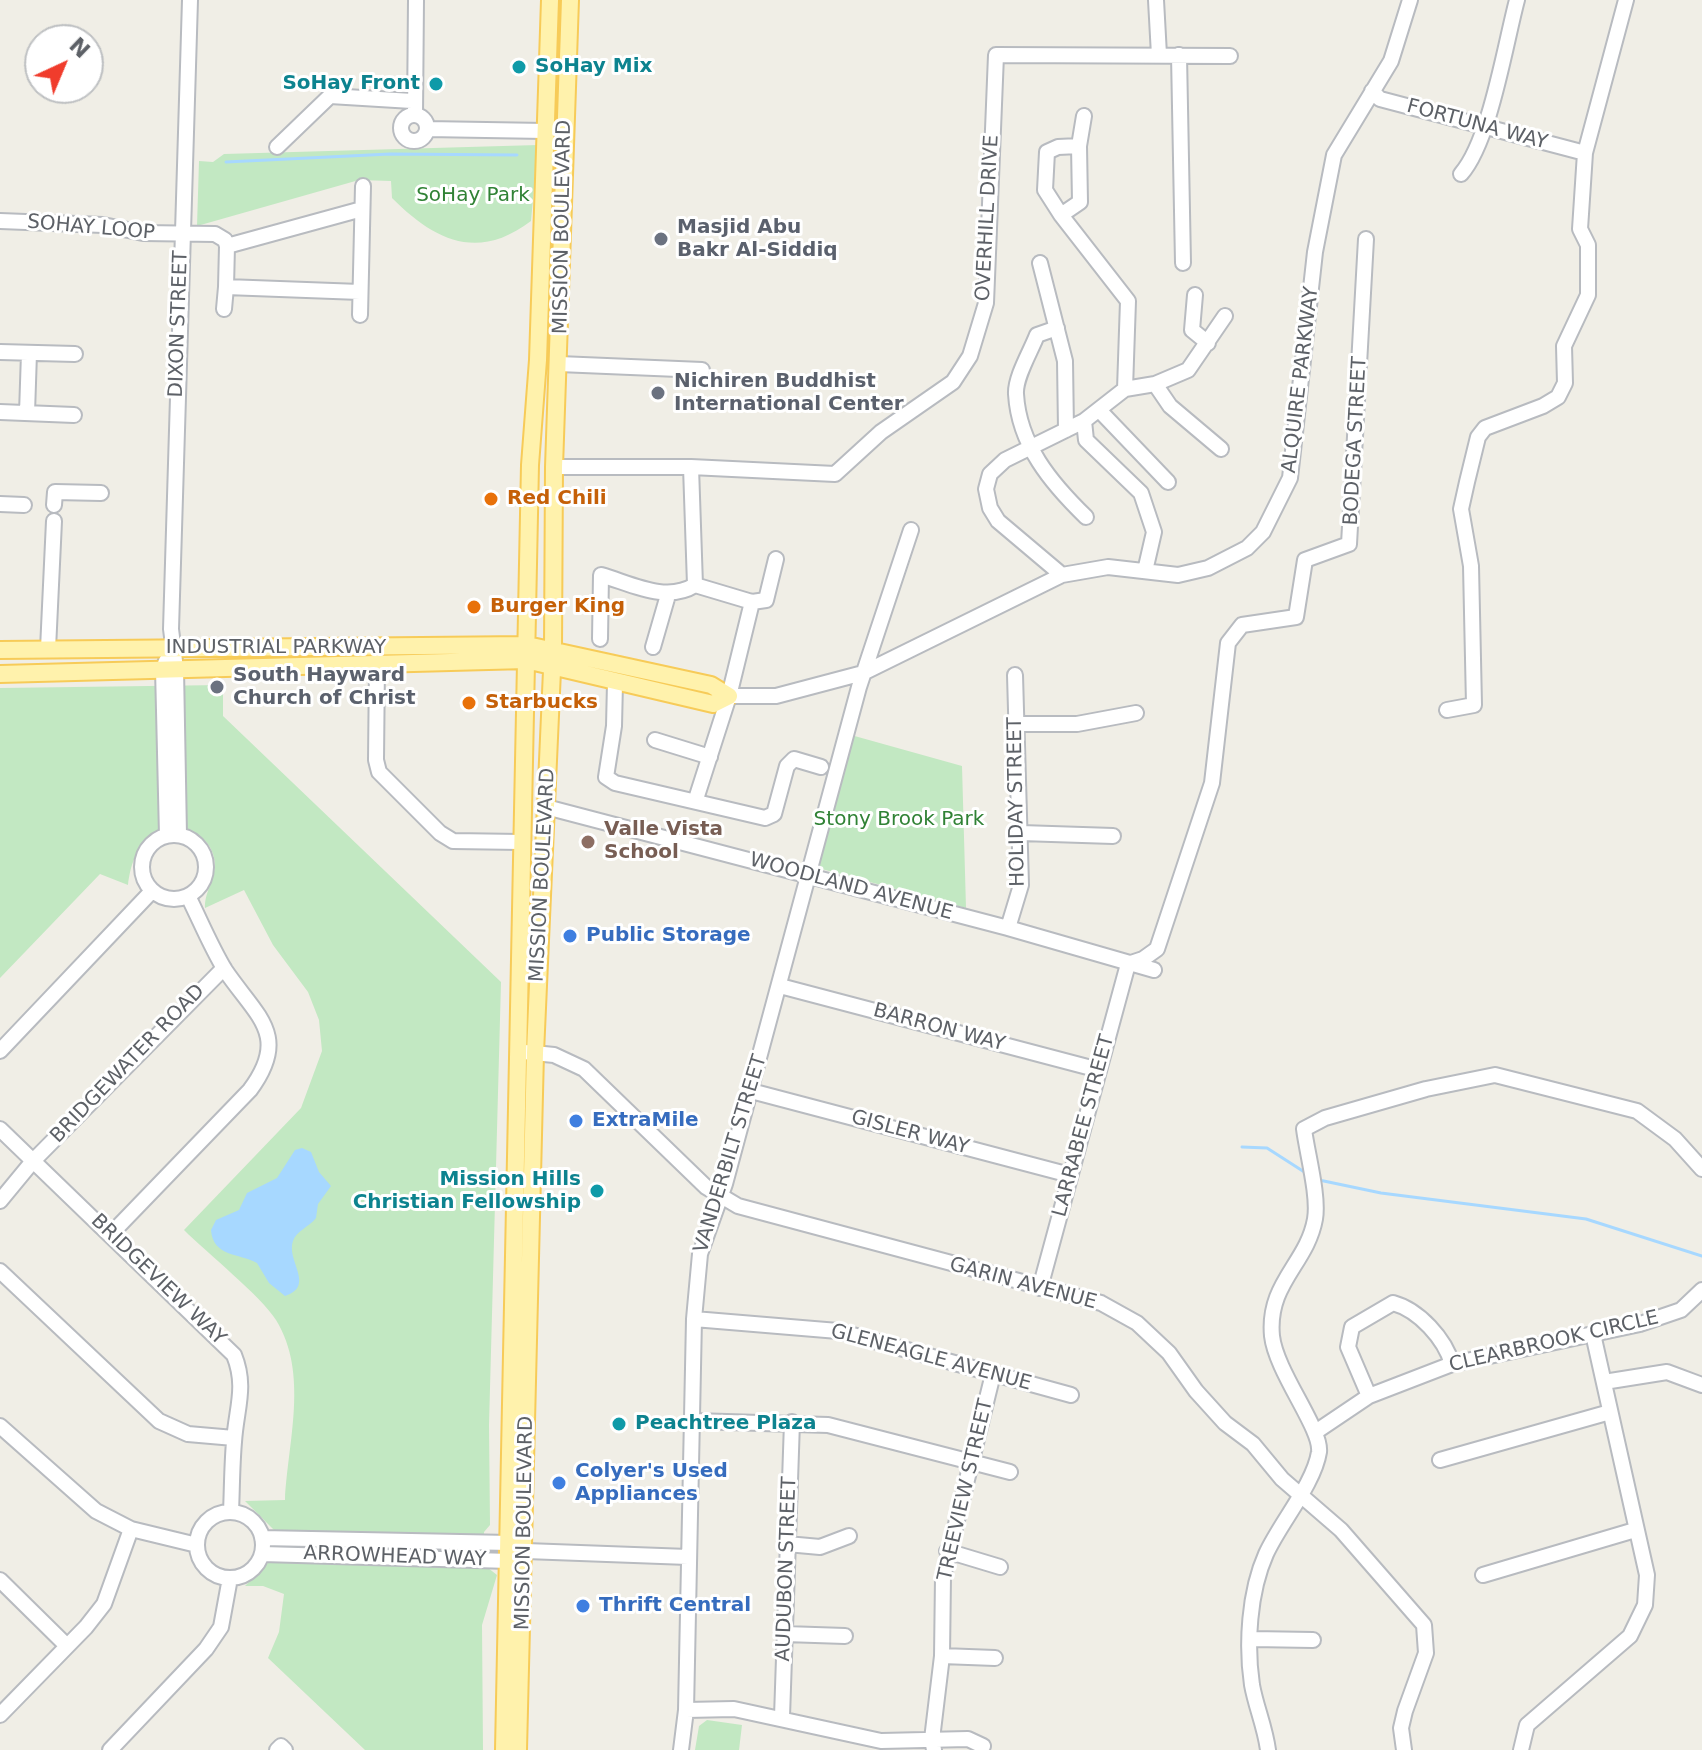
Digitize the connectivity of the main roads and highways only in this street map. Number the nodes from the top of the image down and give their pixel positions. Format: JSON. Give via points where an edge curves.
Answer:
{"nodes":[{"id":1,"x":550,"y":0,"type":"edge"},
{"id":2,"x":570,"y":0,"type":"edge"},
{"id":3,"x":553,"y":648,"type":"junction"},
{"id":4,"x":0,"y":650,"type":"edge"},
{"id":5,"x":527,"y":652,"type":"junction"},
{"id":6,"x":552,"y":665,"type":"junction"},
{"id":7,"x":0,"y":674,"type":"edge"},
{"id":8,"x":504,"y":1750,"type":"edge"},
{"id":9,"x":518,"y":1750,"type":"edge"}],
"edges":[{"from":1,"to":5,"type":"main road","name":"MISSION BOULEVARD"},
{"from":2,"to":3,"type":"main road","name":"MISSION BOULEVARD"},
{"from":3,"to":5,"type":"main road","name":"INDUSTRIAL PARKWAY"},
{"from":3,"to":6,"type":"main road","name":"MISSION BOULEVARD"},
{"from":3,"to":6,"type":"main road","name":"ALQUIRE PARKWAY","via":[[711,685],[729,696],[713,704]]},
{"from":4,"to":5,"type":"main road","name":"INDUSTRIAL PARKWAY"},
{"from":5,"to":6,"type":"main road","name":"INDUSTRIAL PARKWAY"},
{"from":5,"to":7,"type":"main road","name":"INDUSTRIAL PARKWAY","via":[[377,664]]},
{"from":5,"to":8,"type":"main road","name":"MISSION BOULEVARD"},
{"from":6,"to":9,"type":"main road","name":"MISSION BOULEVARD","via":[[535,1053]]}]}
